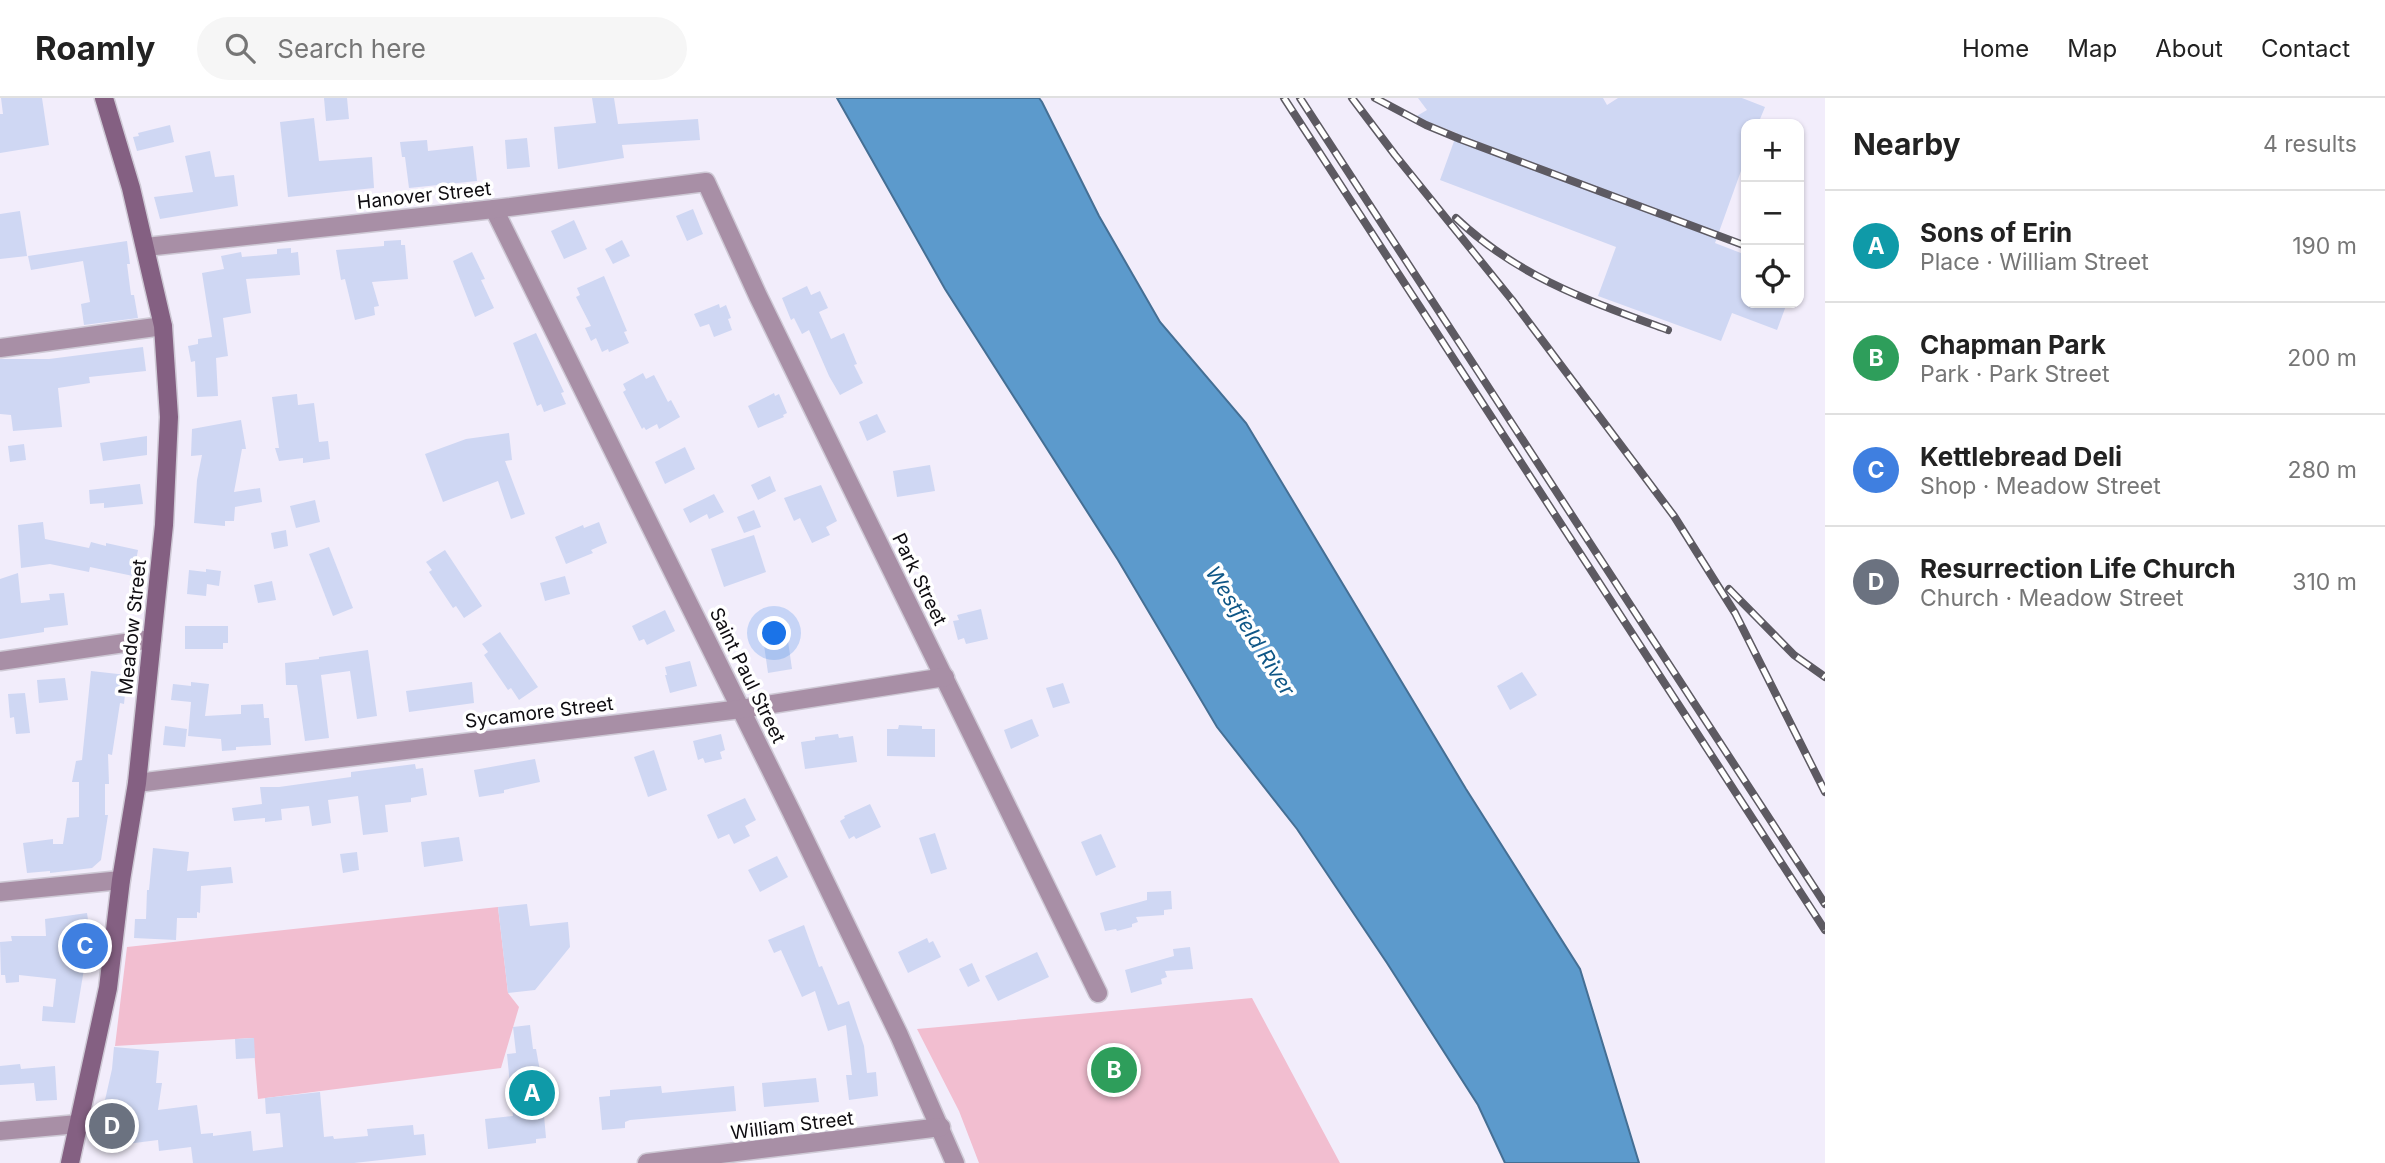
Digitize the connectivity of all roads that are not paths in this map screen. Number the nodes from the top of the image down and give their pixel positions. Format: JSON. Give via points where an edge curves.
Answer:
{"nodes":[{"id":1,"x":104,"y":98,"type":"edge"},
{"id":2,"x":706,"y":182,"type":"joint"},
{"id":3,"x":494,"y":209,"type":"junction"},
{"id":4,"x":146,"y":247,"type":"junction"},
{"id":5,"x":163,"y":326,"type":"junction"},
{"id":6,"x":0,"y":348,"type":"edge"},
{"id":7,"x":152,"y":639,"type":"junction"},
{"id":8,"x":0,"y":661,"type":"edge"},
{"id":9,"x":946,"y":677,"type":"junction"},
{"id":10,"x":741,"y":709,"type":"junction"},
{"id":11,"x":136,"y":783,"type":"junction"},
{"id":12,"x":121,"y":880,"type":"junction"},
{"id":13,"x":0,"y":892,"type":"edge"},
{"id":14,"x":1098,"y":993,"type":"dead end"},
{"id":15,"x":78,"y":1124,"type":"junction"},
{"id":16,"x":941,"y":1127,"type":"junction"},
{"id":17,"x":0,"y":1131,"type":"edge"},
{"id":18,"x":70,"y":1163,"type":"edge"},
{"id":19,"x":648,"y":1163,"type":"edge"},
{"id":20,"x":956,"y":1163,"type":"edge"}],
"edges":[{"from":1,"to":4,"type":"street","name":"Meadow Street"},
{"from":2,"to":3,"type":"street","name":"Hanover Street"},
{"from":2,"to":9,"type":"street","name":"Park Street"},
{"from":3,"to":4,"type":"street","name":"Hanover Street"},
{"from":3,"to":10,"type":"street","name":"Saint Paul Street"},
{"from":4,"to":5,"type":"street","name":"Meadow Street"},
{"from":5,"to":6,"type":"street"},
{"from":5,"to":7,"type":"street","name":"Meadow Street","via":[[169,417]]},
{"from":7,"to":8,"type":"street"},
{"from":7,"to":11,"type":"street","name":"Meadow Street"},
{"from":9,"to":10,"type":"street","name":"Sycamore Street"},
{"from":9,"to":14,"type":"street","name":"Park Street"},
{"from":10,"to":11,"type":"street","name":"Sycamore Street"},
{"from":10,"to":16,"type":"street","name":"Saint Paul Street"},
{"from":11,"to":12,"type":"street","name":"Meadow Street"},
{"from":12,"to":13,"type":"street"},
{"from":12,"to":15,"type":"street","name":"Meadow Street","via":[[108,988]]},
{"from":15,"to":17,"type":"street"},
{"from":15,"to":18,"type":"street","name":"Meadow Street"},
{"from":16,"to":19,"type":"street","name":"William Street"},
{"from":16,"to":20,"type":"street","name":"Saint Paul Street"}]}
